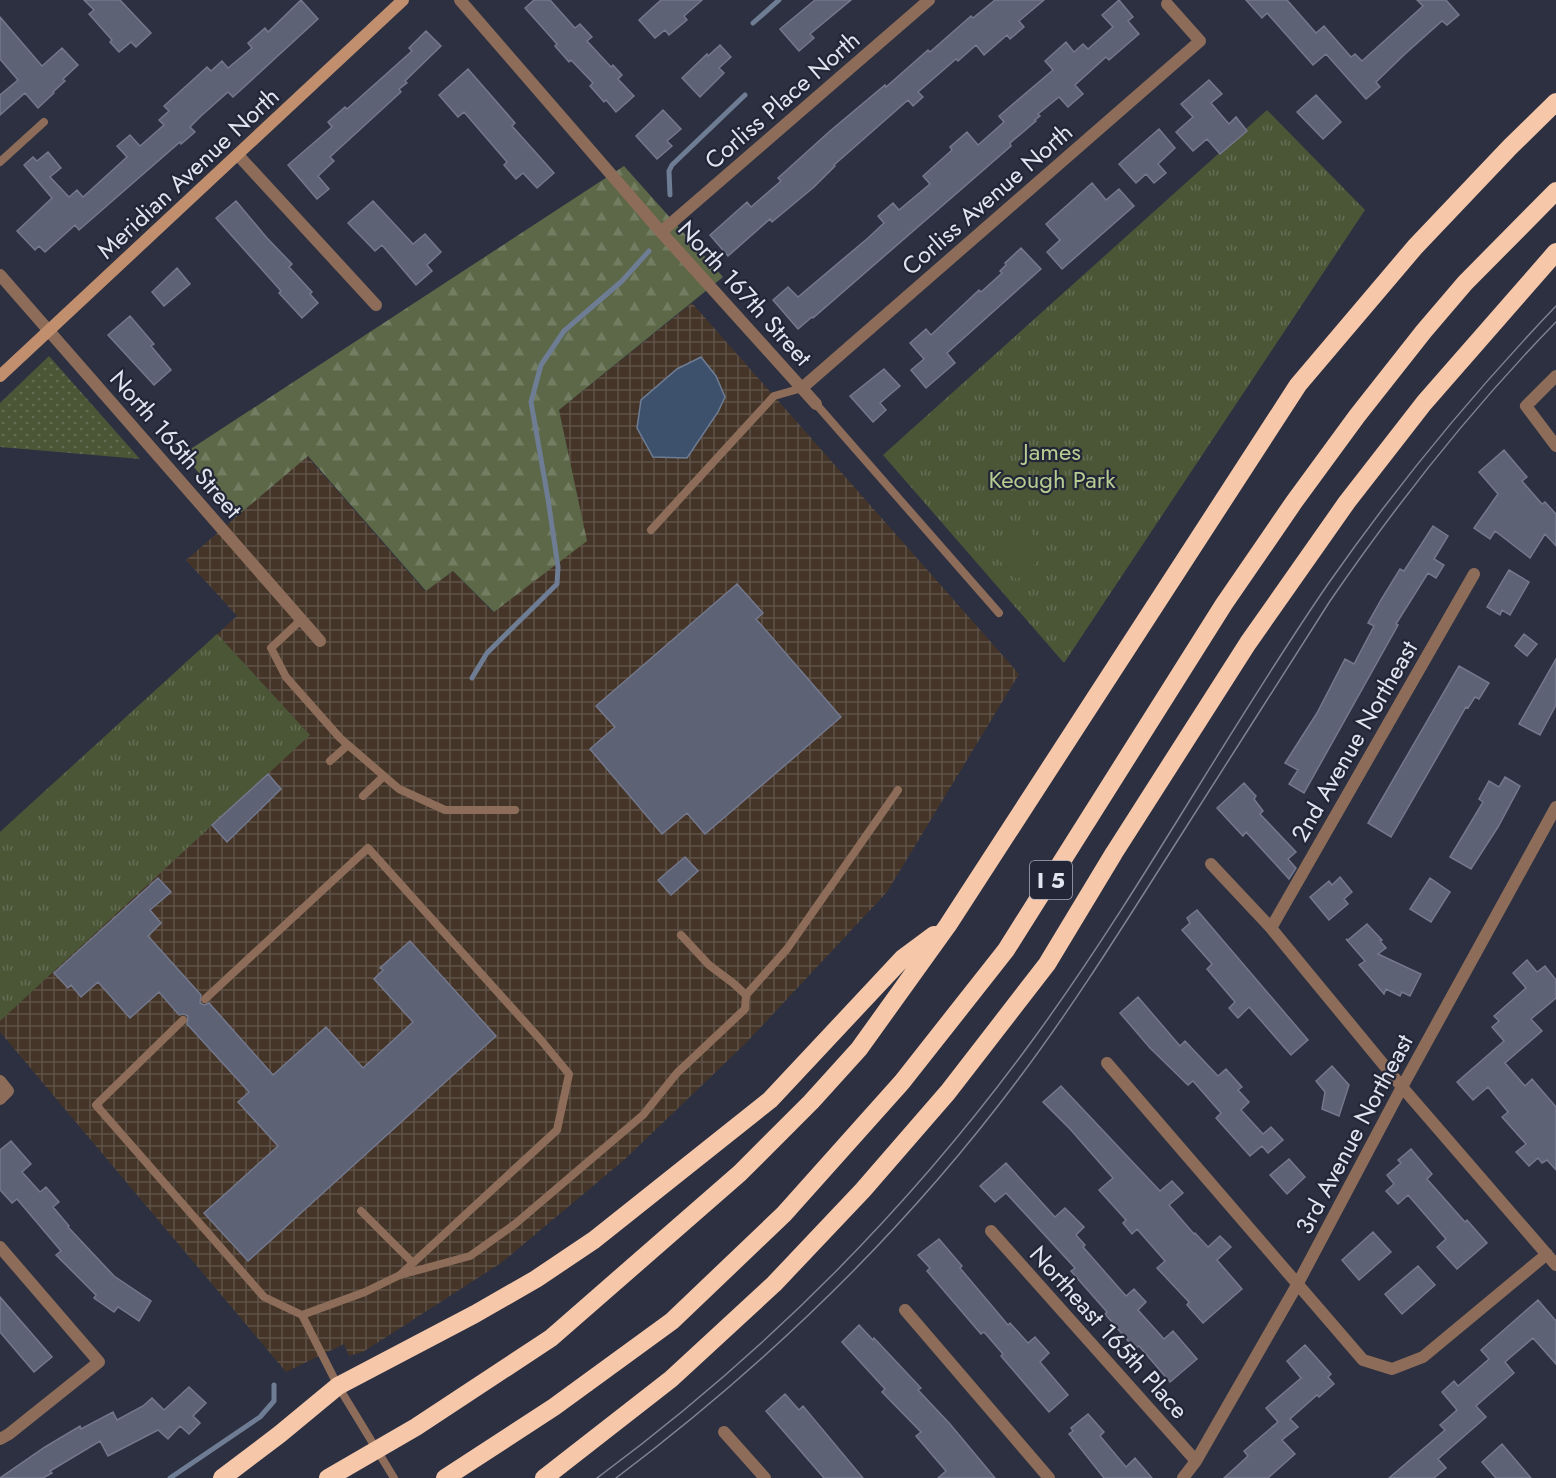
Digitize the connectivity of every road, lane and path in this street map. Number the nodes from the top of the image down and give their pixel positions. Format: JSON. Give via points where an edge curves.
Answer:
{"nodes":[{"id":1,"x":404,"y":0,"type":"edge"},
{"id":2,"x":460,"y":0,"type":"edge"},
{"id":3,"x":929,"y":0,"type":"edge"},
{"id":4,"x":1167,"y":4,"type":"dead end"},
{"id":5,"x":1556,"y":102,"type":"edge"},
{"id":6,"x":44,"y":122,"type":"dead end"},
{"id":7,"x":238,"y":155,"type":"junction"},
{"id":8,"x":0,"y":162,"type":"edge"},
{"id":9,"x":1556,"y":191,"type":"edge"},
{"id":10,"x":661,"y":231,"type":"junction"},
{"id":11,"x":1556,"y":252,"type":"edge"},
{"id":12,"x":0,"y":275,"type":"edge"},
{"id":13,"x":376,"y":305,"type":"dead end"},
{"id":14,"x":49,"y":329,"type":"junction"},
{"id":15,"x":0,"y":376,"type":"edge"},
{"id":16,"x":1556,"y":376,"type":"edge"},
{"id":17,"x":802,"y":388,"type":"junction"},
{"id":18,"x":816,"y":404,"type":"joint"},
{"id":19,"x":1556,"y":446,"type":"edge"},
{"id":20,"x":651,"y":530,"type":"dead end"},
{"id":21,"x":1474,"y":574,"type":"dead end"},
{"id":22,"x":999,"y":613,"type":"dead end"},
{"id":23,"x":301,"y":620,"type":"junction"},
{"id":24,"x":320,"y":641,"type":"dead end"},
{"id":25,"x":348,"y":745,"type":"junction"},
{"id":26,"x":330,"y":761,"type":"dead end"},
{"id":27,"x":384,"y":776,"type":"junction"},
{"id":28,"x":898,"y":790,"type":"dead end"},
{"id":29,"x":363,"y":796,"type":"dead end"},
{"id":30,"x":1556,"y":807,"type":"edge"},
{"id":31,"x":515,"y":810,"type":"dead end"},
{"id":32,"x":1211,"y":864,"type":"dead end"},
{"id":33,"x":948,"y":925,"type":"junction"},
{"id":34,"x":1272,"y":928,"type":"junction"},
{"id":35,"x":681,"y":934,"type":"dead end"},
{"id":36,"x":746,"y":995,"type":"junction"},
{"id":37,"x":205,"y":999,"type":"dead end"},
{"id":38,"x":183,"y":1020,"type":"dead end"},
{"id":39,"x":1107,"y":1063,"type":"dead end"},
{"id":40,"x":1402,"y":1087,"type":"junction"},
{"id":41,"x":361,"y":1211,"type":"dead end"},
{"id":42,"x":991,"y":1231,"type":"dead end"},
{"id":43,"x":0,"y":1247,"type":"edge"},
{"id":44,"x":1547,"y":1254,"type":"junction"},
{"id":45,"x":412,"y":1263,"type":"junction"},
{"id":46,"x":1556,"y":1265,"type":"edge"},
{"id":47,"x":400,"y":1275,"type":"junction"},
{"id":48,"x":1297,"y":1285,"type":"junction"},
{"id":49,"x":905,"y":1310,"type":"dead end"},
{"id":50,"x":302,"y":1315,"type":"junction"},
{"id":51,"x":338,"y":1386,"type":"junction"},
{"id":52,"x":724,"y":1432,"type":"dead end"},
{"id":53,"x":0,"y":1439,"type":"edge"},
{"id":54,"x":1196,"y":1461,"type":"junction"},
{"id":55,"x":447,"y":1477,"type":"edge"},
{"id":56,"x":222,"y":1478,"type":"edge"},
{"id":57,"x":328,"y":1478,"type":"edge"},
{"id":58,"x":394,"y":1478,"type":"edge"},
{"id":59,"x":544,"y":1478,"type":"edge"},
{"id":60,"x":765,"y":1478,"type":"edge"},
{"id":61,"x":1049,"y":1478,"type":"edge"},
{"id":62,"x":1183,"y":1478,"type":"edge"}],
"edges":[{"from":1,"to":7,"type":"street","name":"Meridian Avenue North"},
{"from":2,"to":10,"type":"street","name":"North 167th Street"},
{"from":3,"to":10,"type":"street","name":"Corliss Place North"},
{"from":4,"to":17,"type":"street","name":"Corliss Avenue North","via":[[1200,41]]},
{"from":5,"to":33,"type":"highway","number":"I 5","via":[[1415,247],[1298,385]]},
{"from":6,"to":8,"type":"lane"},
{"from":7,"to":13,"type":"street"},
{"from":7,"to":14,"type":"street","name":"Meridian Avenue North"},
{"from":9,"to":55,"type":"highway","number":"I 5","via":[[1465,283],[1357,416],[1224,604],[1006,950],[902,1082],[784,1214],[672,1321],[554,1407]]},
{"from":10,"to":17,"type":"street","name":"North 167th Street"},
{"from":11,"to":59,"type":"highway","via":[[1424,403],[1347,502],[1248,643],[1047,964],[948,1092],[774,1284],[671,1379]]},
{"from":12,"to":14,"type":"street","name":"North 165th Street"},
{"from":14,"to":15,"type":"street","name":"Meridian Avenue North"},
{"from":14,"to":23,"type":"street","name":"North 165th Street"},
{"from":16,"to":19,"type":"street","via":[[1526,406]]},
{"from":17,"to":18,"type":"street","name":"North 167th Street"},
{"from":17,"to":20,"type":"lane","via":[[774,396]]},
{"from":18,"to":22,"type":"lane","name":"North 167th Street"},
{"from":21,"to":34,"type":"street","name":"2nd Avenue Northeast"},
{"from":23,"to":24,"type":"street","name":"North 165th Street"},
{"from":23,"to":25,"type":"lane","via":[[271,648],[286,677]]},
{"from":25,"to":26,"type":"lane"},
{"from":25,"to":27,"type":"lane"},
{"from":27,"to":29,"type":"lane"},
{"from":27,"to":31,"type":"lane","via":[[399,789],[445,810]]},
{"from":28,"to":36,"type":"lane","via":[[787,949]]},
{"from":30,"to":40,"type":"street","name":"3rd Avenue Northeast"},
{"from":32,"to":34,"type":"street"},
{"from":33,"to":51,"type":"highway","via":[[903,958],[770,1100],[594,1240],[536,1279]]},
{"from":33,"to":57,"type":"highway","number":"I 5","via":[[859,1049],[740,1173],[551,1338],[416,1427]]},
{"from":34,"to":40,"type":"street"},
{"from":35,"to":36,"type":"lane","via":[[709,965]]},
{"from":36,"to":47,"type":"lane","via":[[745,1009],[677,1072],[643,1115],[515,1224],[470,1256]]},
{"from":37,"to":45,"type":"lane","via":[[368,848],[569,1074],[557,1130]]},
{"from":38,"to":50,"type":"lane","via":[[96,1105],[264,1297]]},
{"from":39,"to":48,"type":"street"},
{"from":40,"to":44,"type":"street"},
{"from":40,"to":48,"type":"street","name":"3rd Avenue Northeast"},
{"from":41,"to":45,"type":"lane"},
{"from":42,"to":54,"type":"street","name":"Northeast 165th Place"},
{"from":43,"to":53,"type":"street","via":[[99,1362]]},
{"from":44,"to":46,"type":"street"},
{"from":44,"to":48,"type":"street","via":[[1424,1357],[1392,1369],[1363,1360]]},
{"from":45,"to":47,"type":"lane"},
{"from":47,"to":50,"type":"lane"},
{"from":48,"to":54,"type":"street","name":"3rd Avenue Northeast"},
{"from":49,"to":61,"type":"street"},
{"from":50,"to":51,"type":"lane"},
{"from":51,"to":56,"type":"highway"},
{"from":51,"to":58,"type":"lane"},
{"from":52,"to":60,"type":"street"},
{"from":54,"to":62,"type":"street","name":"3rd Avenue Northeast"}]}
